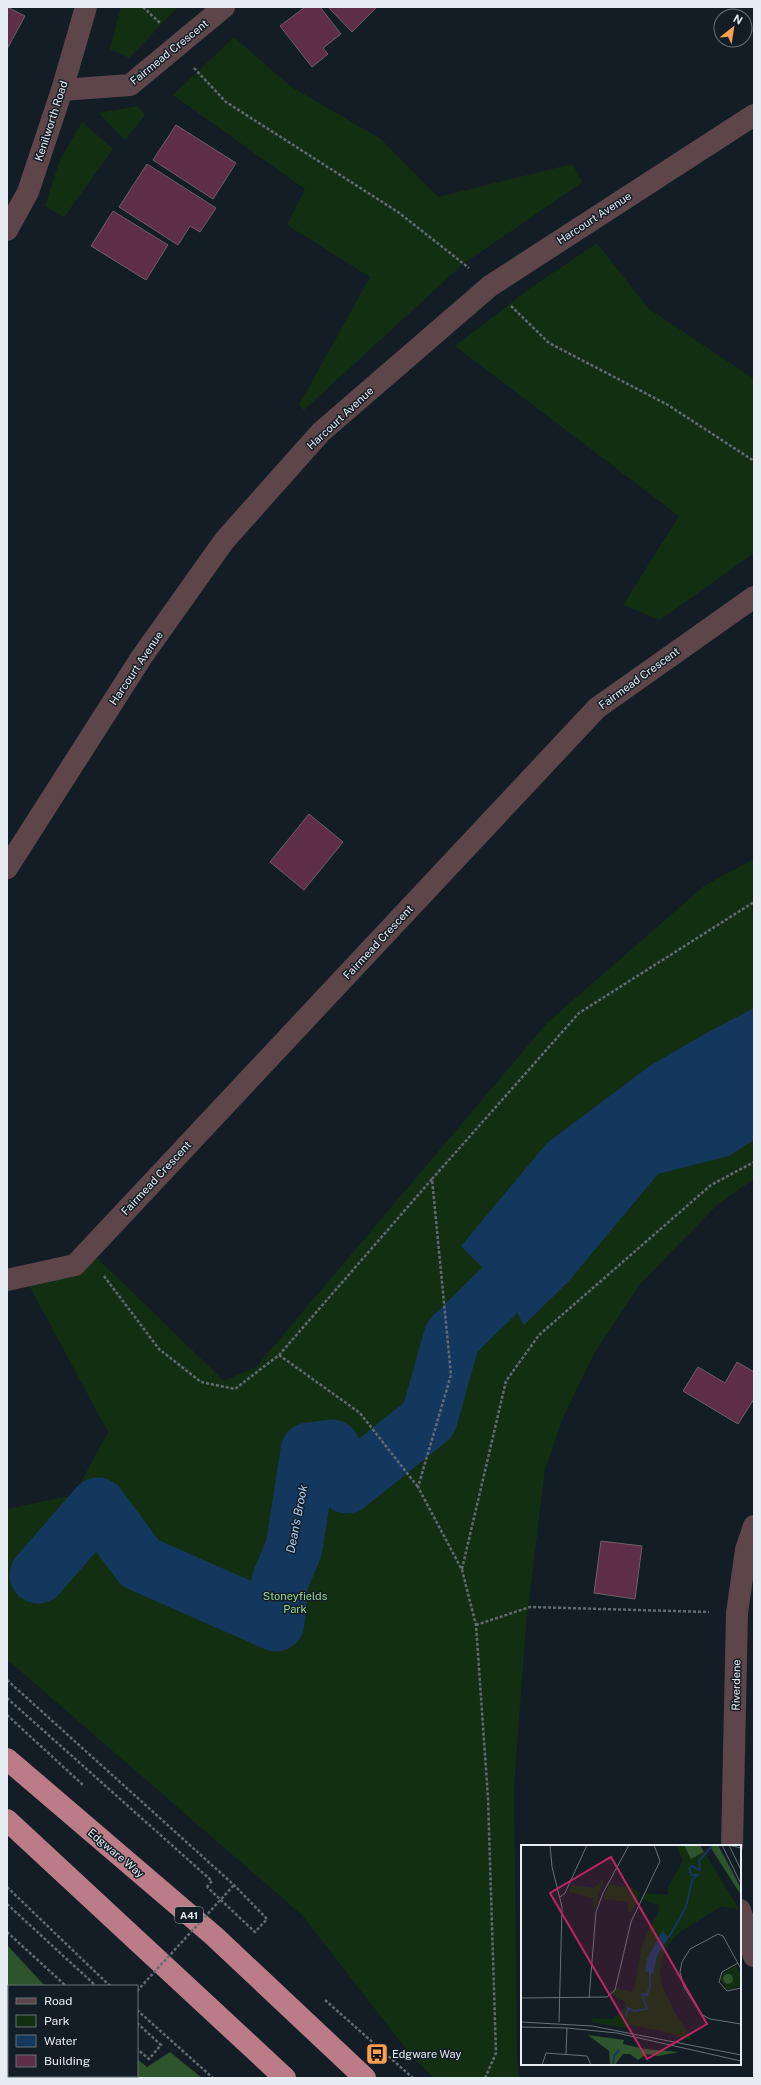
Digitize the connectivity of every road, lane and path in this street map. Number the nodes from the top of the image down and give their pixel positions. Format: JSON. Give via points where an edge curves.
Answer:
{"nodes":[{"id":1,"x":86,"y":7,"type":"edge"},
{"id":2,"x":224,"y":7,"type":"edge"},
{"id":3,"x":176,"y":48,"type":"junction"},
{"id":4,"x":62,"y":90,"type":"junction"},
{"id":5,"x":754,"y":115,"type":"edge"},
{"id":6,"x":7,"y":230,"type":"edge"},
{"id":7,"x":490,"y":286,"type":"junction"},
{"id":8,"x":754,"y":461,"type":"edge"},
{"id":9,"x":754,"y":597,"type":"edge"},
{"id":10,"x":7,"y":868,"type":"edge"},
{"id":11,"x":754,"y":902,"type":"edge"},
{"id":12,"x":754,"y":1162,"type":"edge"},
{"id":13,"x":432,"y":1180,"type":"junction"},
{"id":14,"x":84,"y":1255,"type":"junction"},
{"id":15,"x":7,"y":1280,"type":"edge"},
{"id":16,"x":279,"y":1354,"type":"junction"},
{"id":17,"x":418,"y":1487,"type":"junction"},
{"id":18,"x":754,"y":1526,"type":"edge"},
{"id":19,"x":462,"y":1570,"type":"junction"},
{"id":20,"x":737,"y":1613,"type":"junction"},
{"id":21,"x":476,"y":1625,"type":"junction"},
{"id":22,"x":7,"y":1680,"type":"edge"},
{"id":23,"x":7,"y":1698,"type":"edge"},
{"id":24,"x":7,"y":1759,"type":"edge"},
{"id":25,"x":7,"y":1820,"type":"edge"},
{"id":26,"x":732,"y":1845,"type":"edge"},
{"id":27,"x":234,"y":1884,"type":"junction"},
{"id":28,"x":7,"y":1887,"type":"edge"},
{"id":29,"x":207,"y":1887,"type":"junction"},
{"id":30,"x":202,"y":1892,"type":"dead end"},
{"id":31,"x":7,"y":1904,"type":"edge"},
{"id":32,"x":741,"y":1913,"type":"edge"},
{"id":33,"x":7,"y":1932,"type":"edge"},
{"id":34,"x":754,"y":1956,"type":"edge"},
{"id":35,"x":65,"y":1985,"type":"edge"},
{"id":36,"x":95,"y":1985,"type":"edge"},
{"id":37,"x":109,"y":1985,"type":"edge"},
{"id":38,"x":138,"y":1990,"type":"edge"},
{"id":39,"x":138,"y":2011,"type":"edge"},
{"id":40,"x":138,"y":2024,"type":"edge"},
{"id":41,"x":138,"y":2050,"type":"edge"},
{"id":42,"x":213,"y":2078,"type":"edge"},
{"id":43,"x":285,"y":2078,"type":"edge"},
{"id":44,"x":365,"y":2078,"type":"edge"},
{"id":45,"x":485,"y":2078,"type":"edge"}],
"edges":[{"from":1,"to":4,"type":"street","name":"Kenilworth Road"},
{"from":2,"to":3,"type":"street","name":"Fairmead Crescent"},
{"from":3,"to":4,"type":"street","name":"Fairmead Crescent","via":[[130,85]]},
{"from":3,"to":7,"type":"path","via":[[226,102],[398,212]]},
{"from":4,"to":6,"type":"street","name":"Kenilworth Road","via":[[28,192]]},
{"from":5,"to":7,"type":"street","name":"Harcourt Avenue"},
{"from":7,"to":8,"type":"path","via":[[549,343],[668,405]]},
{"from":7,"to":10,"type":"street","name":"Harcourt Avenue","via":[[321,432],[224,541],[141,658]]},
{"from":9,"to":14,"type":"street","name":"Fairmead Crescent","via":[[597,708]]},
{"from":11,"to":13,"type":"path","via":[[580,1013]]},
{"from":12,"to":19,"type":"path","via":[[711,1185],[539,1335],[510,1375],[506,1381]]},
{"from":13,"to":16,"type":"path"},
{"from":13,"to":17,"type":"path","via":[[451,1375]]},
{"from":14,"to":15,"type":"street","name":"Fairmead Crescent","via":[[75,1265]]},
{"from":14,"to":16,"type":"path","via":[[103,1275],[159,1349],[201,1382],[235,1390]]},
{"from":16,"to":17,"type":"path","via":[[360,1412]]},
{"from":17,"to":19,"type":"path"},
{"from":18,"to":20,"type":"street","name":"Riverdene","via":[[746,1550]]},
{"from":19,"to":21,"type":"path"},
{"from":20,"to":21,"type":"path","via":[[530,1607]]},
{"from":20,"to":26,"type":"street","name":"Riverdene"},
{"from":21,"to":45,"type":"path","via":[[488,1798],[496,2052]]},
{"from":22,"to":27,"type":"path"},
{"from":23,"to":29,"type":"path","via":[[212,1881]]},
{"from":24,"to":44,"type":"highway","name":"Edgware Way","number":"A41","via":[[214,1936]]},
{"from":25,"to":43,"type":"highway"},
{"from":27,"to":29,"type":"path","via":[[267,1919],[255,1932]]},
{"from":27,"to":38,"type":"path","bridge":true},
{"from":28,"to":37,"type":"path"},
{"from":29,"to":30,"type":"path"},
{"from":31,"to":36,"type":"path"},
{"from":32,"to":34,"type":"street"},
{"from":33,"to":35,"type":"path"},
{"from":39,"to":42,"type":"path"},
{"from":40,"to":41,"type":"path","via":[[161,2045],[149,2059]]}]}
